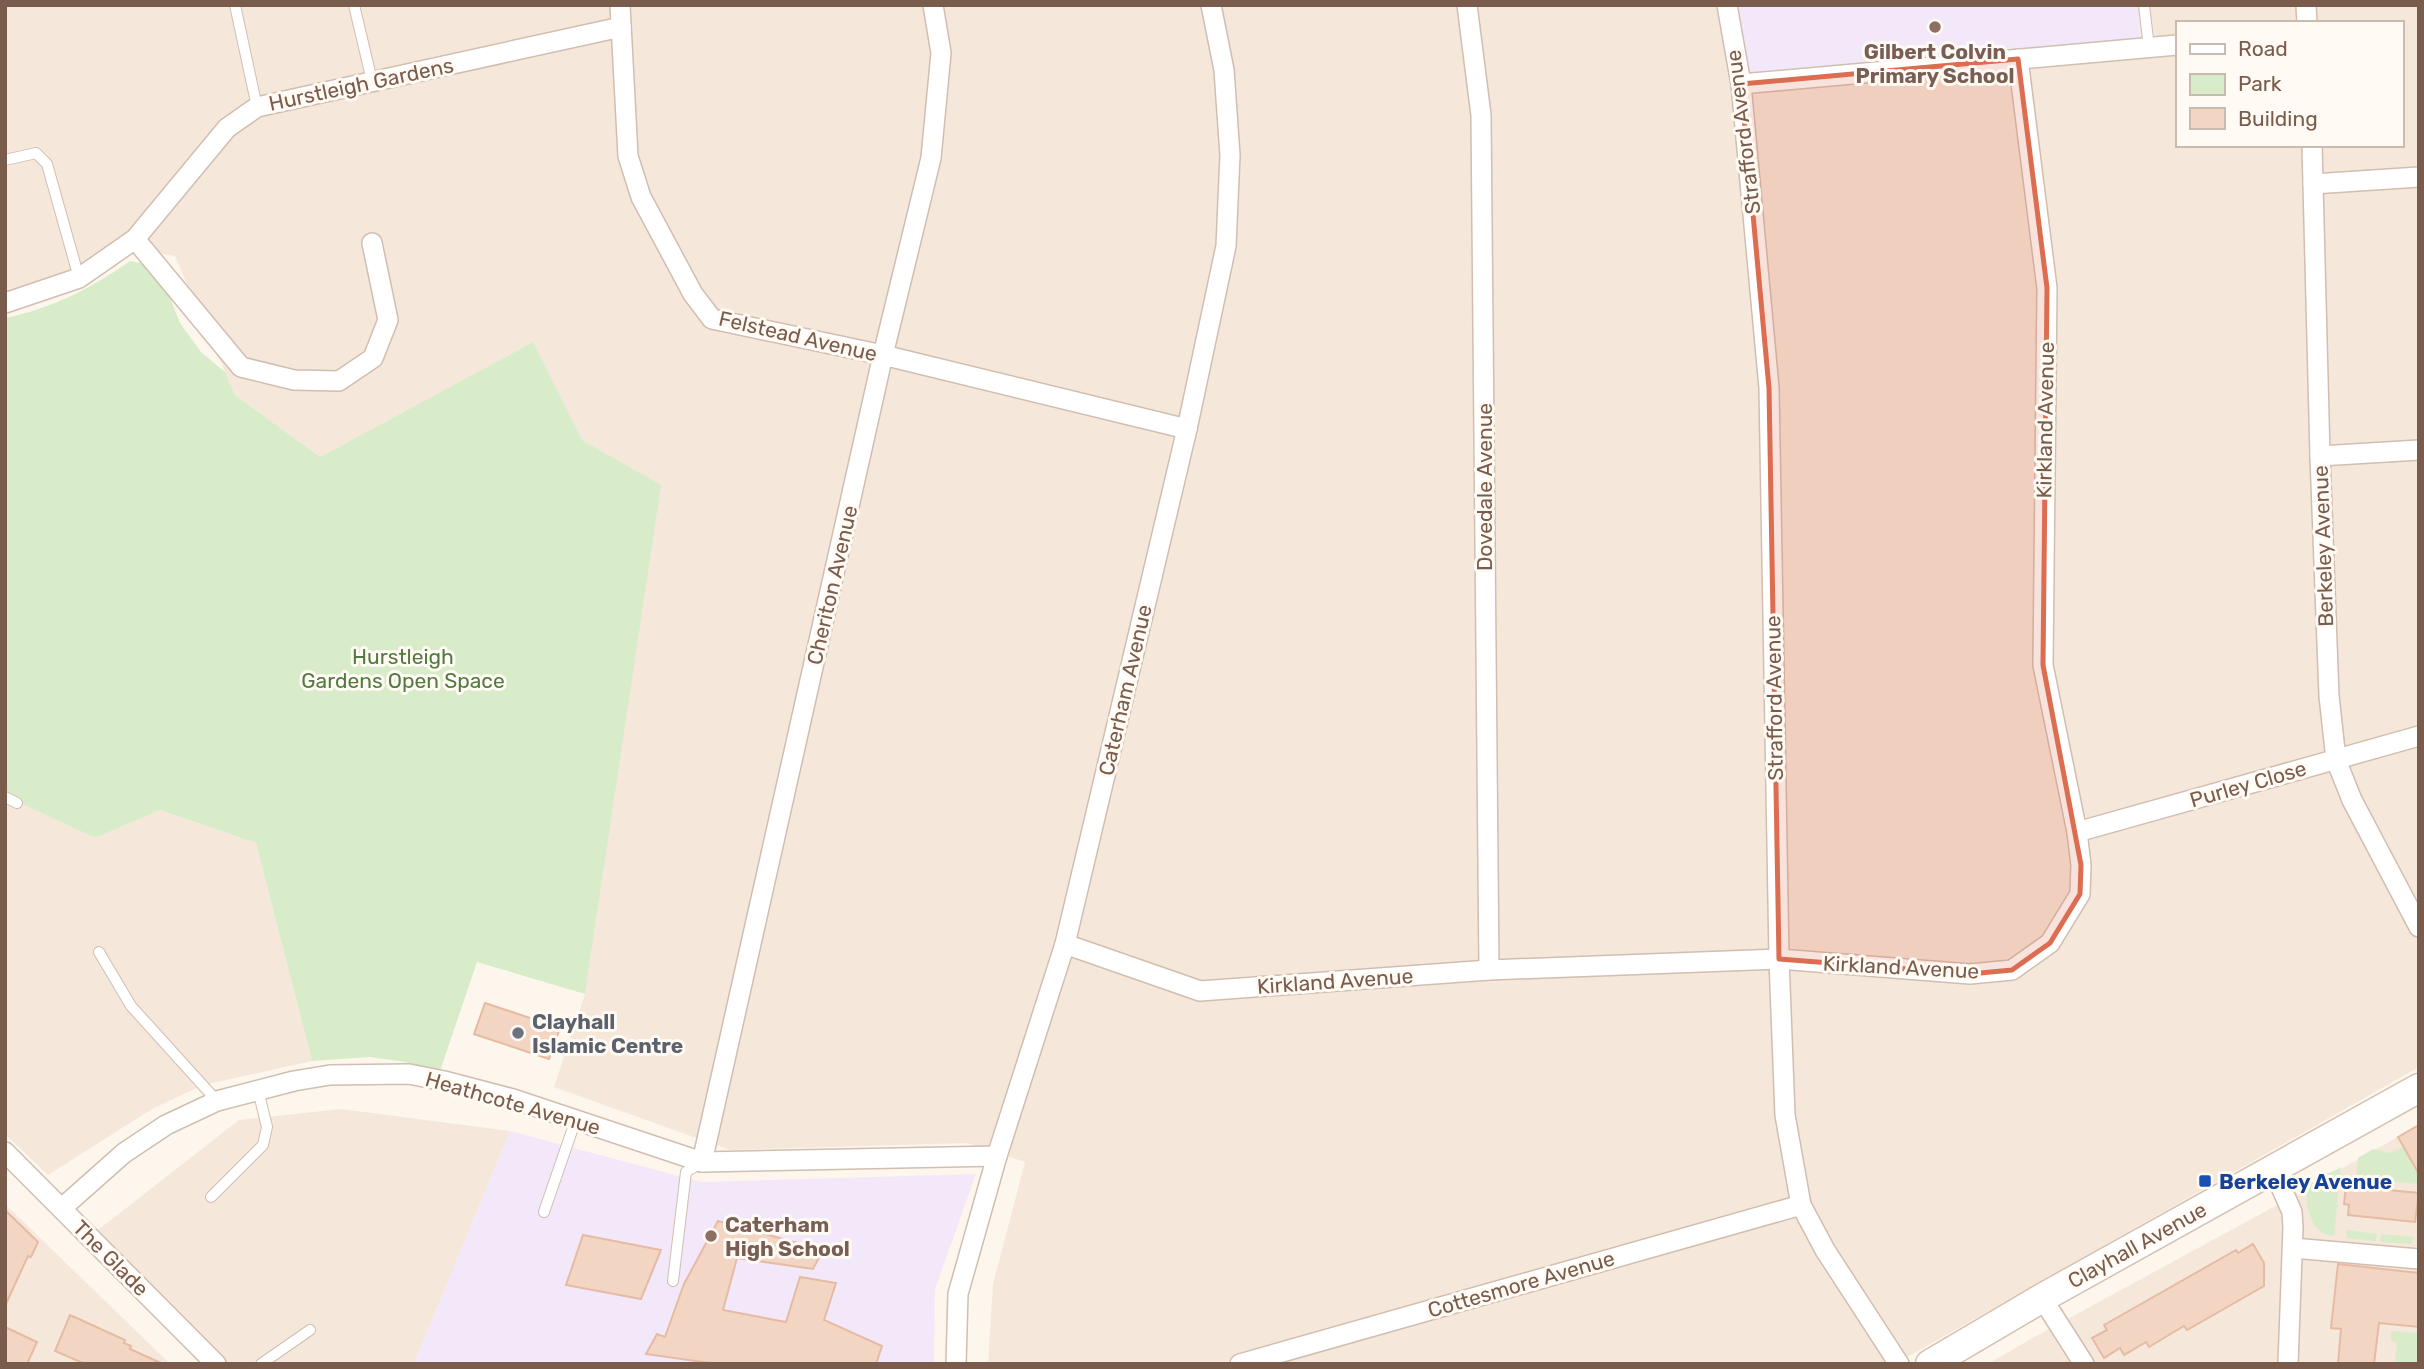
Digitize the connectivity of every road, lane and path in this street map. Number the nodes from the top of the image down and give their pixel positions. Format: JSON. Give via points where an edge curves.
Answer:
{"nodes":[{"id":1,"x":234,"y":5,"type":"edge"},
{"id":2,"x":354,"y":5,"type":"edge"},
{"id":3,"x":620,"y":5,"type":"edge"},
{"id":4,"x":933,"y":5,"type":"edge"},
{"id":5,"x":1211,"y":5,"type":"edge"},
{"id":6,"x":1467,"y":5,"type":"edge"},
{"id":7,"x":1727,"y":5,"type":"edge"},
{"id":8,"x":2144,"y":5,"type":"edge"},
{"id":9,"x":621,"y":27,"type":"junction"},
{"id":10,"x":2176,"y":46,"type":"edge"},
{"id":11,"x":2149,"y":48,"type":"junction"},
{"id":12,"x":2018,"y":59,"type":"junction"},
{"id":13,"x":372,"y":81,"type":"junction"},
{"id":14,"x":1741,"y":83,"type":"junction"},
{"id":15,"x":257,"y":107,"type":"junction"},
{"id":16,"x":2312,"y":147,"type":"edge"},
{"id":17,"x":5,"y":160,"type":"edge"},
{"id":18,"x":2419,"y":177,"type":"edge"},
{"id":19,"x":2313,"y":184,"type":"junction"},
{"id":20,"x":135,"y":239,"type":"junction"},
{"id":21,"x":372,"y":243,"type":"dead end"},
{"id":22,"x":79,"y":278,"type":"junction"},
{"id":23,"x":5,"y":303,"type":"edge"},
{"id":24,"x":883,"y":355,"type":"junction"},
{"id":25,"x":1187,"y":429,"type":"junction"},
{"id":26,"x":2419,"y":450,"type":"edge"},
{"id":27,"x":2320,"y":456,"type":"junction"},
{"id":28,"x":2419,"y":736,"type":"edge"},
{"id":29,"x":2336,"y":760,"type":"junction"},
{"id":30,"x":5,"y":797,"type":"edge"},
{"id":31,"x":17,"y":803,"type":"dead end"},
{"id":32,"x":2077,"y":832,"type":"junction"},
{"id":33,"x":2419,"y":927,"type":"edge"},
{"id":34,"x":1065,"y":944,"type":"junction"},
{"id":35,"x":99,"y":952,"type":"dead end"},
{"id":36,"x":1779,"y":959,"type":"junction"},
{"id":37,"x":1489,"y":970,"type":"junction"},
{"id":38,"x":2419,"y":1088,"type":"edge"},
{"id":39,"x":258,"y":1089,"type":"junction"},
{"id":40,"x":218,"y":1101,"type":"junction"},
{"id":41,"x":576,"y":1119,"type":"junction"},
{"id":42,"x":5,"y":1152,"type":"edge"},
{"id":43,"x":997,"y":1156,"type":"junction"},
{"id":44,"x":702,"y":1162,"type":"junction"},
{"id":45,"x":2273,"y":1169,"type":"junction"},
{"id":46,"x":211,"y":1197,"type":"dead end"},
{"id":47,"x":1801,"y":1205,"type":"junction"},
{"id":48,"x":62,"y":1208,"type":"junction"},
{"id":49,"x":544,"y":1212,"type":"dead end"},
{"id":50,"x":2293,"y":1248,"type":"junction"},
{"id":51,"x":2419,"y":1259,"type":"edge"},
{"id":52,"x":673,"y":1281,"type":"dead end"},
{"id":53,"x":2042,"y":1298,"type":"junction"},
{"id":54,"x":310,"y":1330,"type":"dead end"},
{"id":55,"x":216,"y":1364,"type":"edge"},
{"id":56,"x":261,"y":1364,"type":"edge"},
{"id":57,"x":956,"y":1364,"type":"edge"},
{"id":58,"x":1240,"y":1364,"type":"edge"},
{"id":59,"x":1899,"y":1364,"type":"edge"},
{"id":60,"x":1930,"y":1364,"type":"edge"},
{"id":61,"x":2084,"y":1364,"type":"edge"},
{"id":62,"x":2288,"y":1364,"type":"edge"}],
"edges":[{"from":1,"to":15,"type":"lane"},
{"from":2,"to":13,"type":"lane"},
{"from":3,"to":9,"type":"street","name":"Felstead Avenue"},
{"from":4,"to":24,"type":"street","name":"Cheriton Avenue","via":[[941,53],[931,158]]},
{"from":5,"to":25,"type":"street","name":"Caterham Avenue","via":[[1224,70],[1230,155],[1226,246]]},
{"from":6,"to":37,"type":"street","name":"Dovedale Avenue","via":[[1481,114]]},
{"from":7,"to":14,"type":"street","name":"Strafford Avenue"},
{"from":8,"to":11,"type":"lane"},
{"from":9,"to":13,"type":"street","name":"Hurstleigh Gardens"},
{"from":9,"to":24,"type":"street","name":"Felstead Avenue","via":[[628,156],[641,197],[693,294],[712,319]]},
{"from":10,"to":11,"type":"street"},
{"from":11,"to":12,"type":"street"},
{"from":12,"to":14,"type":"street"},
{"from":12,"to":32,"type":"street","name":"Kirkland Avenue","via":[[2047,288],[2043,665]]},
{"from":13,"to":15,"type":"street","name":"Hurstleigh Gardens"},
{"from":14,"to":36,"type":"street","name":"Strafford Avenue","via":[[1769,388]]},
{"from":15,"to":20,"type":"street","name":"Hurstleigh Gardens","via":[[227,128]]},
{"from":16,"to":19,"type":"street","name":"Berkeley Avenue"},
{"from":17,"to":22,"type":"lane","via":[[36,153],[47,164]]},
{"from":18,"to":19,"type":"street"},
{"from":19,"to":27,"type":"street","name":"Berkeley Avenue"},
{"from":20,"to":21,"type":"street","via":[[241,368],[294,380],[339,381],[373,358],[388,320]]},
{"from":20,"to":22,"type":"street","name":"Hurstleigh Gardens"},
{"from":22,"to":23,"type":"street","name":"Hurstleigh Gardens"},
{"from":24,"to":25,"type":"street","name":"Felstead Avenue"},
{"from":24,"to":44,"type":"street","name":"Cheriton Avenue"},
{"from":25,"to":34,"type":"street","name":"Caterham Avenue"},
{"from":26,"to":27,"type":"street"},
{"from":27,"to":29,"type":"street","name":"Berkeley Avenue","via":[[2329,696]]},
{"from":28,"to":29,"type":"street","name":"Purley Close"},
{"from":29,"to":32,"type":"street","name":"Purley Close"},
{"from":29,"to":33,"type":"street","name":"Berkeley Avenue"},
{"from":30,"to":31,"type":"lane"},
{"from":32,"to":36,"type":"street","name":"Kirkland Avenue","via":[[2080,894],[2050,943],[2012,970],[1970,974]]},
{"from":34,"to":37,"type":"street","name":"Kirkland Avenue","via":[[1200,991]]},
{"from":34,"to":43,"type":"street","name":"Caterham Avenue"},
{"from":35,"to":40,"type":"lane","via":[[131,1006]]},
{"from":36,"to":37,"type":"street","name":"Kirkland Avenue"},
{"from":36,"to":47,"type":"street","name":"Strafford Avenue","via":[[1785,1115]]},
{"from":38,"to":45,"type":"street","name":"Clayhall Avenue"},
{"from":39,"to":40,"type":"street","name":"Heathcote Avenue"},
{"from":39,"to":41,"type":"street","name":"Heathcote Avenue","via":[[330,1075],[409,1074]]},
{"from":39,"to":46,"type":"lane","via":[[267,1128],[263,1145]]},
{"from":40,"to":48,"type":"street","name":"Heathcote Avenue","via":[[166,1125],[124,1153]]},
{"from":41,"to":44,"type":"street","name":"Heathcote Avenue"},
{"from":41,"to":49,"type":"lane"},
{"from":42,"to":48,"type":"street","name":"The Glade"},
{"from":43,"to":44,"type":"street","name":"Heathcote Avenue"},
{"from":43,"to":57,"type":"street","name":"Caterham Avenue","via":[[958,1294]]},
{"from":44,"to":52,"type":"lane","via":[[686,1172]]},
{"from":45,"to":50,"type":"street","via":[[2292,1212]]},
{"from":45,"to":53,"type":"street","name":"Clayhall Avenue"},
{"from":47,"to":58,"type":"street","name":"Cottesmore Avenue"},
{"from":47,"to":59,"type":"street","name":"Strafford Avenue"},
{"from":48,"to":55,"type":"street","name":"The Glade"},
{"from":50,"to":51,"type":"street"},
{"from":50,"to":62,"type":"street"},
{"from":53,"to":60,"type":"street","name":"Clayhall Avenue"},
{"from":53,"to":61,"type":"street"},
{"from":54,"to":56,"type":"lane"}]}
